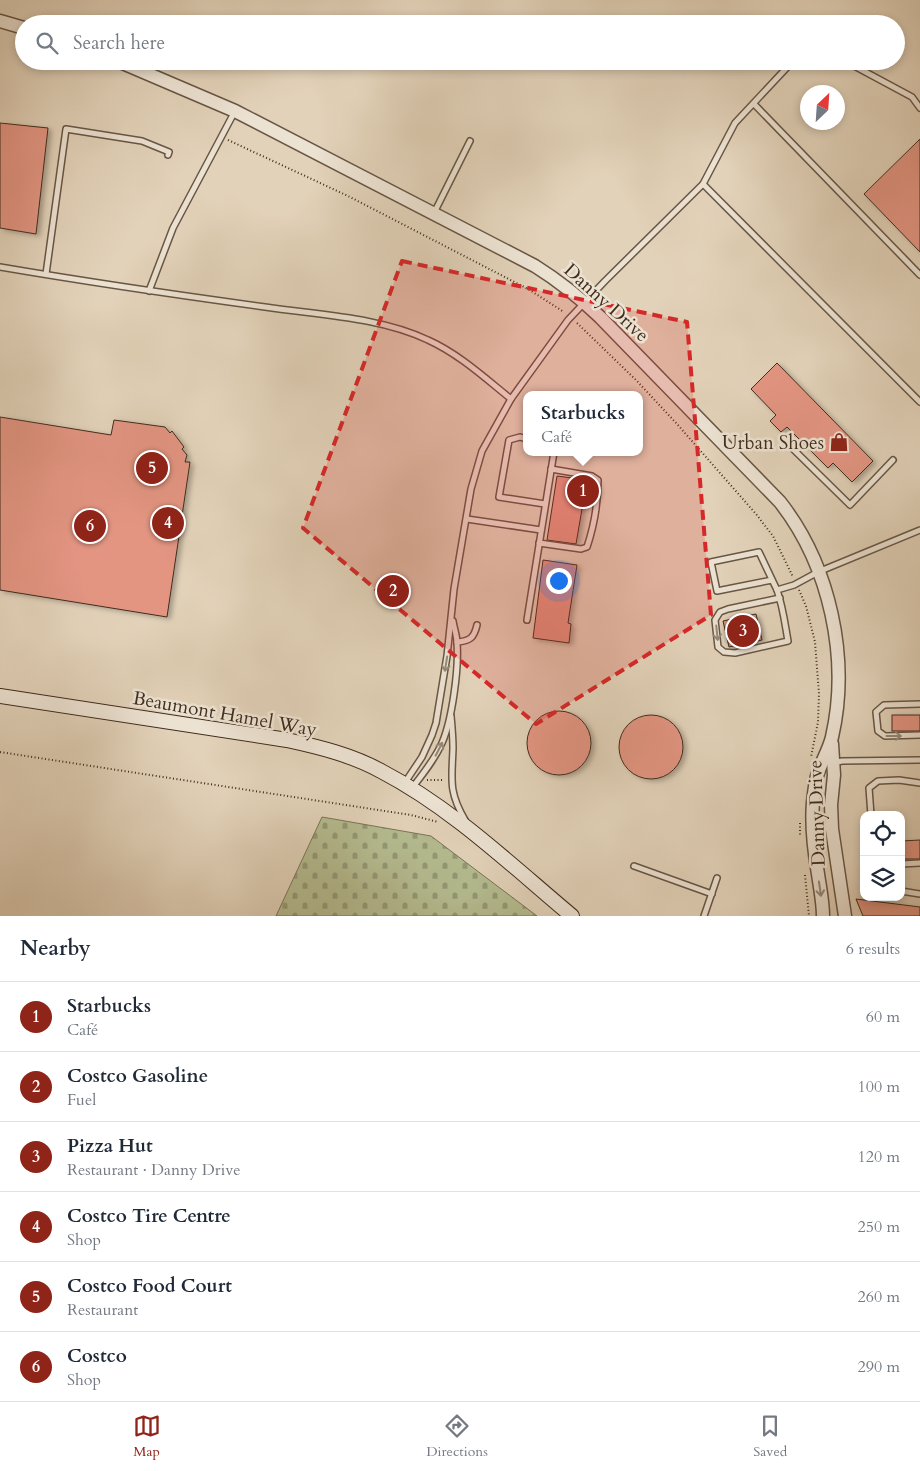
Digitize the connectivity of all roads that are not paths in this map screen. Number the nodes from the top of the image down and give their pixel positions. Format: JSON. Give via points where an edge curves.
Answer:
{"nodes":[{"id":1,"x":0,"y":21,"type":"edge"},
{"id":2,"x":15,"y":25,"type":"edge"},
{"id":3,"x":139,"y":70,"type":"edge"},
{"id":4,"x":785,"y":70,"type":"edge"},
{"id":5,"x":862,"y":70,"type":"edge"},
{"id":6,"x":754,"y":104,"type":"junction"},
{"id":7,"x":920,"y":108,"type":"edge"},
{"id":8,"x":235,"y":111,"type":"junction"},
{"id":9,"x":470,"y":141,"type":"dead end"},
{"id":10,"x":168,"y":155,"type":"dead end"},
{"id":11,"x":703,"y":184,"type":"junction"},
{"id":12,"x":434,"y":214,"type":"junction"},
{"id":13,"x":0,"y":267,"type":"edge"},
{"id":14,"x":46,"y":274,"type":"junction"},
{"id":15,"x":920,"y":275,"type":"edge"},
{"id":16,"x":149,"y":291,"type":"junction"},
{"id":17,"x":585,"y":302,"type":"junction"},
{"id":18,"x":511,"y":399,"type":"junction"},
{"id":19,"x":920,"y":402,"type":"edge"},
{"id":20,"x":523,"y":438,"type":"edge"},
{"id":21,"x":792,"y":448,"type":"dead end"},
{"id":22,"x":553,"y":456,"type":"edge"},
{"id":23,"x":893,"y":460,"type":"dead end"},
{"id":24,"x":551,"y":469,"type":"junction"},
{"id":25,"x":546,"y":504,"type":"junction"},
{"id":26,"x":466,"y":519,"type":"junction"},
{"id":27,"x":541,"y":530,"type":"junction"},
{"id":28,"x":920,"y":530,"type":"edge"},
{"id":29,"x":539,"y":543,"type":"junction"},
{"id":30,"x":818,"y":572,"type":"junction"},
{"id":31,"x":772,"y":580,"type":"junction"},
{"id":32,"x":777,"y":590,"type":"junction"},
{"id":33,"x":780,"y":598,"type":"junction"},
{"id":34,"x":451,"y":615,"type":"junction"},
{"id":35,"x":527,"y":620,"type":"dead end"},
{"id":36,"x":477,"y":625,"type":"dead end"},
{"id":37,"x":457,"y":642,"type":"junction"},
{"id":38,"x":0,"y":696,"type":"edge"},
{"id":39,"x":920,"y":704,"type":"edge"},
{"id":40,"x":451,"y":711,"type":"junction"},
{"id":41,"x":920,"y":735,"type":"edge"},
{"id":42,"x":832,"y":739,"type":"junction"},
{"id":43,"x":920,"y":760,"type":"edge"},
{"id":44,"x":833,"y":763,"type":"junction"},
{"id":45,"x":920,"y":783,"type":"edge"},
{"id":46,"x":408,"y":787,"type":"junction"},
{"id":47,"x":871,"y":811,"type":"edge"},
{"id":48,"x":477,"y":836,"type":"junction"},
{"id":49,"x":920,"y":863,"type":"edge"},
{"id":50,"x":905,"y":864,"type":"edge"},
{"id":51,"x":634,"y":866,"type":"dead end"},
{"id":52,"x":717,"y":878,"type":"dead end"},
{"id":53,"x":905,"y":892,"type":"edge"},
{"id":54,"x":712,"y":894,"type":"junction"},
{"id":55,"x":920,"y":894,"type":"edge"},
{"id":56,"x":572,"y":916,"type":"edge"},
{"id":57,"x":704,"y":916,"type":"edge"},
{"id":58,"x":822,"y":916,"type":"edge"},
{"id":59,"x":845,"y":916,"type":"edge"}],
"edges":[{"from":1,"to":2,"type":"street"},
{"from":3,"to":8,"type":"street","name":"Danny Drive"},
{"from":4,"to":6,"type":"lane"},
{"from":5,"to":7,"type":"lane","via":[[912,97]]},
{"from":6,"to":11,"type":"lane","via":[[735,123]]},
{"from":6,"to":15,"type":"lane"},
{"from":8,"to":12,"type":"street","name":"Danny Drive"},
{"from":8,"to":16,"type":"lane","via":[[173,228]]},
{"from":9,"to":12,"type":"lane"},
{"from":10,"to":14,"type":"lane","via":[[169,152],[142,141],[66,129]]},
{"from":11,"to":17,"type":"lane"},
{"from":11,"to":19,"type":"lane"},
{"from":12,"to":17,"type":"street","name":"Danny Drive","via":[[535,266]]},
{"from":13,"to":14,"type":"lane"},
{"from":14,"to":16,"type":"lane"},
{"from":16,"to":18,"type":"lane","via":[[398,329],[447,350]]},
{"from":17,"to":18,"type":"lane","via":[[568,320]]},
{"from":17,"to":30,"type":"street","name":"Danny Drive","via":[[790,515]]},
{"from":18,"to":26,"type":"lane","via":[[482,451]]},
{"from":20,"to":25,"type":"lane","via":[[509,440],[499,497]]},
{"from":21,"to":23,"type":"lane","via":[[850,505]]},
{"from":22,"to":24,"type":"lane"},
{"from":24,"to":25,"type":"lane"},
{"from":24,"to":29,"type":"lane","via":[[592,476],[598,480],[591,536],[587,547],[581,549]]},
{"from":25,"to":27,"type":"lane"},
{"from":26,"to":27,"type":"lane"},
{"from":26,"to":34,"type":"lane"},
{"from":27,"to":29,"type":"lane"},
{"from":28,"to":30,"type":"lane"},
{"from":29,"to":35,"type":"lane"},
{"from":30,"to":32,"type":"lane"},
{"from":30,"to":42,"type":"street","name":"Danny Drive","via":[[832,620],[839,666]]},
{"from":31,"to":31,"type":"lane","via":[[759,552],[711,562],[717,591]]},
{"from":31,"to":32,"type":"lane"},
{"from":32,"to":33,"type":"lane"},
{"from":33,"to":33,"type":"lane","one_way":true,"via":[[720,612],[715,620],[718,647],[724,652],[735,653],[788,642]]},
{"from":34,"to":37,"type":"lane"},
{"from":34,"to":46,"type":"lane","one_way":true,"via":[[432,735]]},
{"from":36,"to":37,"type":"lane","via":[[469,641]]},
{"from":37,"to":40,"type":"lane"},
{"from":38,"to":46,"type":"main road","name":"Beaumont Hamel Way","via":[[287,740],[364,763]]},
{"from":39,"to":41,"type":"lane","one_way":true,"via":[[884,704],[876,712],[878,731],[885,736]]},
{"from":46,"to":40,"type":"lane","one_way":true,"via":[[442,744]]},
{"from":40,"to":48,"type":"lane","via":[[453,794],[459,810]]},
{"from":42,"to":44,"type":"street","name":"Danny Drive"},
{"from":42,"to":58,"type":"street","name":"Danny Drive","one_way":true,"via":[[818,775],[813,802]]},
{"from":43,"to":44,"type":"lane","via":[[842,760]]},
{"from":44,"to":59,"type":"street","name":"Danny Drive","via":[[832,829]]},
{"from":45,"to":47,"type":"lane","via":[[878,781],[869,788]]},
{"from":46,"to":48,"type":"main road","name":"Beaumont Hamel Way"},
{"from":48,"to":56,"type":"main road","name":"Beaumont Hamel Way"},
{"from":49,"to":50,"type":"lane"},
{"from":51,"to":54,"type":"lane"},
{"from":52,"to":54,"type":"lane"},
{"from":53,"to":55,"type":"lane"},
{"from":54,"to":57,"type":"lane"}]}
